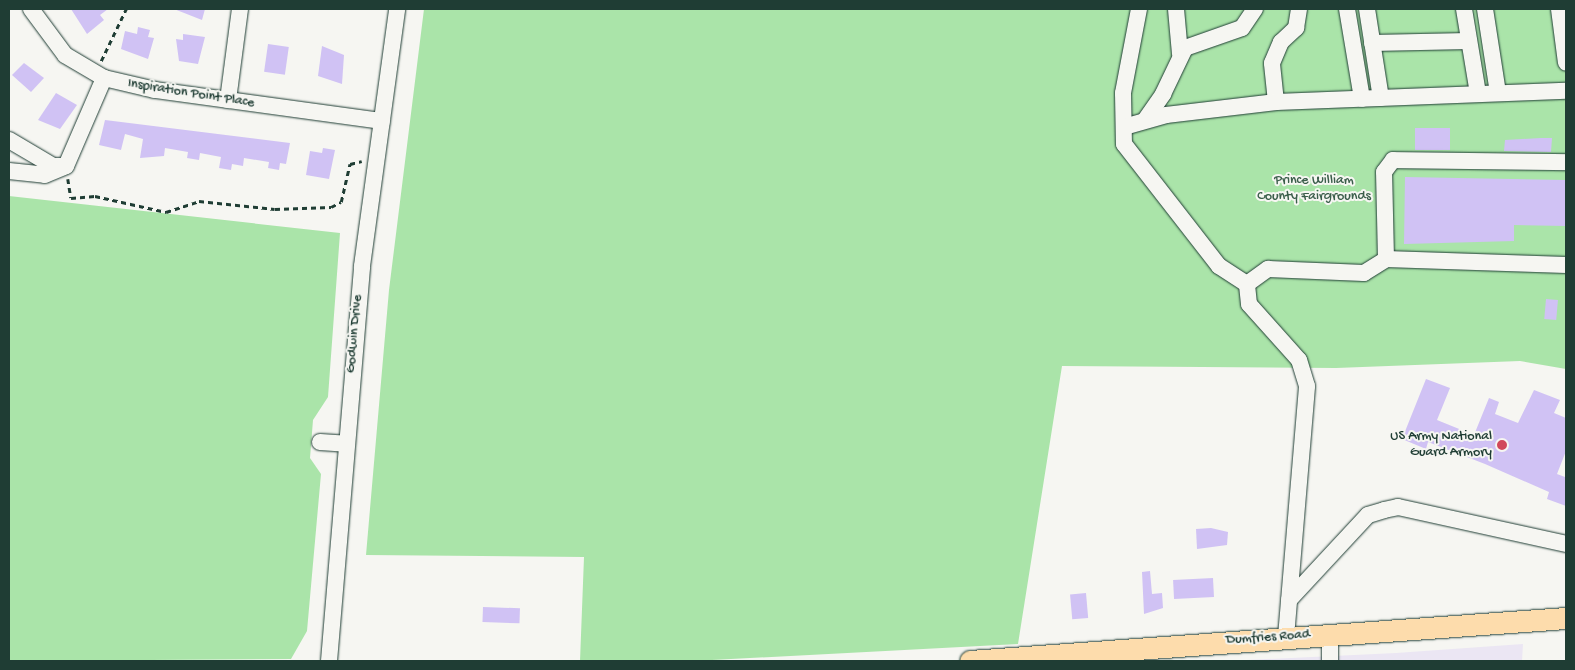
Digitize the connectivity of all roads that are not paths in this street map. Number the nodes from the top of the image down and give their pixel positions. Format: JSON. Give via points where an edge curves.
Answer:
{"nodes":[{"id":1,"x":31,"y":9,"type":"edge"},
{"id":2,"x":240,"y":9,"type":"edge"},
{"id":3,"x":398,"y":9,"type":"edge"},
{"id":4,"x":1139,"y":9,"type":"edge"},
{"id":5,"x":1176,"y":9,"type":"edge"},
{"id":6,"x":1255,"y":9,"type":"edge"},
{"id":7,"x":1299,"y":9,"type":"edge"},
{"id":8,"x":1347,"y":9,"type":"edge"},
{"id":9,"x":1367,"y":9,"type":"edge"},
{"id":10,"x":1464,"y":9,"type":"edge"},
{"id":11,"x":1485,"y":9,"type":"edge"},
{"id":12,"x":1559,"y":9,"type":"edge"},
{"id":13,"x":1469,"y":41,"type":"junction"},
{"id":14,"x":1372,"y":43,"type":"junction"},
{"id":15,"x":1180,"y":54,"type":"junction"},
{"id":16,"x":1566,"y":62,"type":"edge"},
{"id":17,"x":99,"y":76,"type":"junction"},
{"id":18,"x":1566,"y":91,"type":"edge"},
{"id":19,"x":1498,"y":93,"type":"junction"},
{"id":20,"x":1478,"y":94,"type":"junction"},
{"id":21,"x":1381,"y":98,"type":"junction"},
{"id":22,"x":1362,"y":99,"type":"junction"},
{"id":23,"x":228,"y":100,"type":"junction"},
{"id":24,"x":1276,"y":102,"type":"junction"},
{"id":25,"x":1145,"y":120,"type":"junction"},
{"id":26,"x":382,"y":121,"type":"junction"},
{"id":27,"x":1124,"y":127,"type":"junction"},
{"id":28,"x":9,"y":140,"type":"edge"},
{"id":29,"x":1566,"y":162,"type":"edge"},
{"id":30,"x":66,"y":166,"type":"junction"},
{"id":31,"x":9,"y":170,"type":"edge"},
{"id":32,"x":1386,"y":259,"type":"junction"},
{"id":33,"x":1566,"y":266,"type":"edge"},
{"id":34,"x":1248,"y":284,"type":"junction"},
{"id":35,"x":320,"y":442,"type":"dead end"},
{"id":36,"x":346,"y":444,"type":"junction"},
{"id":37,"x":1566,"y":544,"type":"edge"},
{"id":38,"x":1289,"y":600,"type":"junction"},
{"id":39,"x":1566,"y":618,"type":"edge"},
{"id":40,"x":1330,"y":634,"type":"junction"},
{"id":41,"x":1286,"y":637,"type":"junction"},
{"id":42,"x":329,"y":661,"type":"edge"},
{"id":43,"x":970,"y":661,"type":"edge"},
{"id":44,"x":1330,"y":661,"type":"edge"}],
"edges":[{"from":1,"to":17,"type":"street","name":"Inspiration Point Place","via":[[65,55]]},
{"from":2,"to":23,"type":"street"},
{"from":3,"to":26,"type":"street","name":"Godwin Drive"},
{"from":4,"to":27,"type":"street","via":[[1123,93]]},
{"from":5,"to":15,"type":"street"},
{"from":6,"to":15,"type":"street","via":[[1242,28],[1193,42]]},
{"from":7,"to":24,"type":"street","via":[[1296,28],[1281,42],[1272,63]]},
{"from":8,"to":22,"type":"street"},
{"from":9,"to":14,"type":"street"},
{"from":10,"to":13,"type":"street"},
{"from":11,"to":19,"type":"street"},
{"from":12,"to":16,"type":"street"},
{"from":13,"to":14,"type":"street"},
{"from":13,"to":20,"type":"street"},
{"from":14,"to":21,"type":"street"},
{"from":15,"to":25,"type":"street","via":[[1164,94]]},
{"from":17,"to":23,"type":"street","name":"Inspiration Point Place"},
{"from":17,"to":30,"type":"street"},
{"from":18,"to":19,"type":"street"},
{"from":19,"to":20,"type":"street"},
{"from":20,"to":21,"type":"street"},
{"from":21,"to":22,"type":"street"},
{"from":22,"to":24,"type":"street"},
{"from":23,"to":26,"type":"street","name":"Inspiration Point Place"},
{"from":24,"to":25,"type":"street"},
{"from":25,"to":27,"type":"street"},
{"from":26,"to":36,"type":"street","name":"Godwin Drive","via":[[362,266]]},
{"from":27,"to":34,"type":"street","via":[[1126,149],[1146,177],[1219,266]]},
{"from":28,"to":30,"type":"street","via":[[53,166]]},
{"from":29,"to":32,"type":"street","via":[[1393,160],[1384,172]]},
{"from":30,"to":31,"type":"street","via":[[45,175]]},
{"from":32,"to":33,"type":"street"},
{"from":32,"to":34,"type":"street","via":[[1364,273],[1268,269]]},
{"from":34,"to":38,"type":"street","via":[[1249,304],[1299,360],[1307,386]]},
{"from":35,"to":36,"type":"street"},
{"from":36,"to":42,"type":"street","name":"Godwin Drive"},
{"from":37,"to":38,"type":"street","via":[[1398,507],[1368,515]]},
{"from":38,"to":41,"type":"street"},
{"from":39,"to":40,"type":"main road","name":"Dumfries Road"},
{"from":40,"to":41,"type":"main road","name":"Dumfries Road"},
{"from":40,"to":44,"type":"street"},
{"from":41,"to":43,"type":"main road","name":"Dumfries Road"}]}
